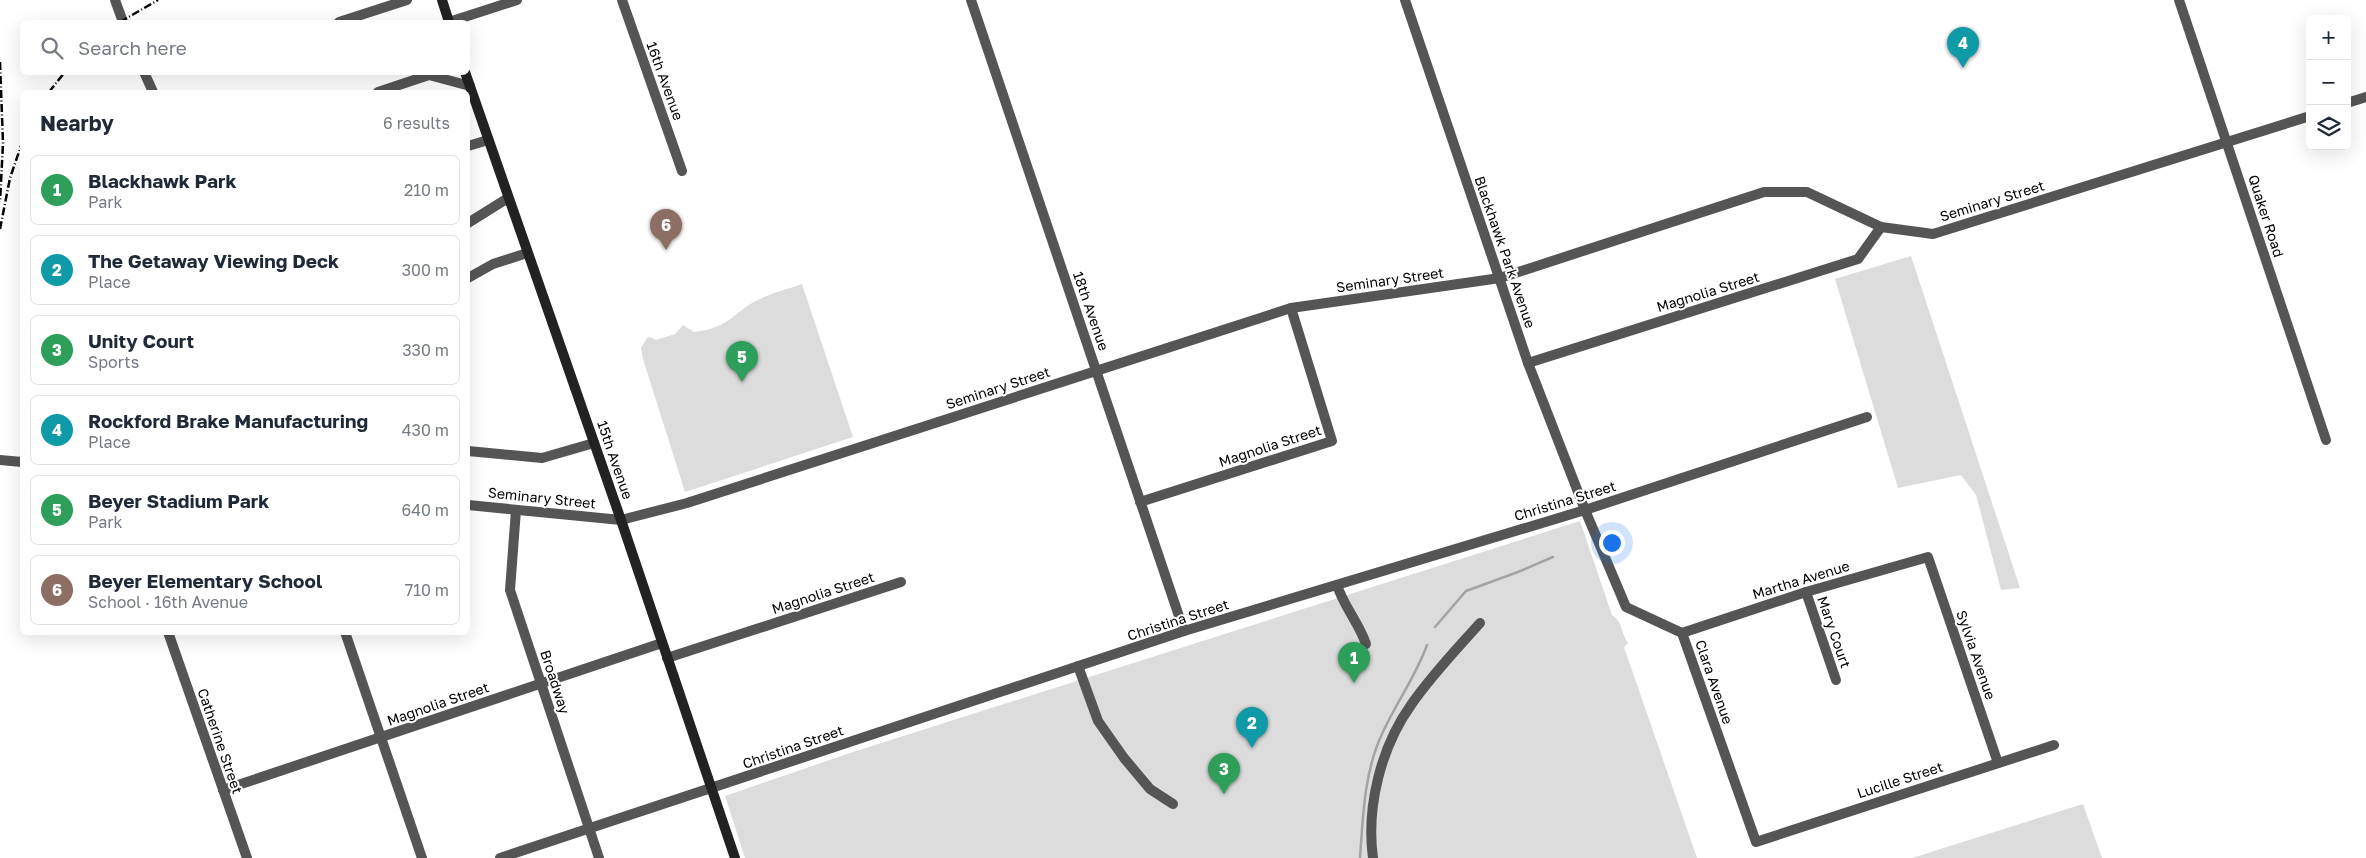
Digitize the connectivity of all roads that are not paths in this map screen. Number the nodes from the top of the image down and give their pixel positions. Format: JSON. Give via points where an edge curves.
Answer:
{"nodes":[{"id":1,"x":114,"y":0,"type":"edge"},
{"id":2,"x":407,"y":0,"type":"edge"},
{"id":3,"x":442,"y":0,"type":"edge"},
{"id":4,"x":517,"y":0,"type":"edge"},
{"id":5,"x":622,"y":0,"type":"edge"},
{"id":6,"x":971,"y":0,"type":"edge"},
{"id":7,"x":1406,"y":0,"type":"edge"},
{"id":8,"x":2179,"y":0,"type":"edge"},
{"id":9,"x":123,"y":20,"type":"edge"},
{"id":10,"x":345,"y":20,"type":"edge"},
{"id":11,"x":448,"y":20,"type":"edge"},
{"id":12,"x":455,"y":20,"type":"edge"},
{"id":13,"x":145,"y":75,"type":"edge"},
{"id":14,"x":429,"y":75,"type":"edge"},
{"id":15,"x":429,"y":75,"type":"edge"},
{"id":16,"x":467,"y":75,"type":"edge"},
{"id":17,"x":470,"y":86,"type":"junction"},
{"id":18,"x":151,"y":90,"type":"edge"},
{"id":19,"x":384,"y":90,"type":"edge"},
{"id":20,"x":2366,"y":97,"type":"edge"},
{"id":21,"x":2351,"y":102,"type":"edge"},
{"id":22,"x":2306,"y":117,"type":"edge"},
{"id":23,"x":488,"y":140,"type":"junction"},
{"id":24,"x":2228,"y":143,"type":"junction"},
{"id":25,"x":470,"y":145,"type":"edge"},
{"id":26,"x":682,"y":171,"type":"dead end"},
{"id":27,"x":508,"y":198,"type":"junction"},
{"id":28,"x":470,"y":222,"type":"edge"},
{"id":29,"x":1881,"y":227,"type":"junction"},
{"id":30,"x":527,"y":253,"type":"junction"},
{"id":31,"x":470,"y":277,"type":"edge"},
{"id":32,"x":1500,"y":278,"type":"junction"},
{"id":33,"x":1291,"y":308,"type":"junction"},
{"id":34,"x":1528,"y":363,"type":"junction"},
{"id":35,"x":1096,"y":371,"type":"junction"},
{"id":36,"x":1866,"y":417,"type":"dead end"},
{"id":37,"x":2326,"y":440,"type":"dead end"},
{"id":38,"x":594,"y":443,"type":"junction"},
{"id":39,"x":470,"y":451,"type":"edge"},
{"id":40,"x":0,"y":460,"type":"edge"},
{"id":41,"x":20,"y":462,"type":"edge"},
{"id":42,"x":1140,"y":502,"type":"junction"},
{"id":43,"x":470,"y":505,"type":"edge"},
{"id":44,"x":516,"y":510,"type":"junction"},
{"id":45,"x":1585,"y":510,"type":"junction"},
{"id":46,"x":621,"y":520,"type":"junction"},
{"id":47,"x":1928,"y":557,"type":"joint"},
{"id":48,"x":901,"y":582,"type":"dead end"},
{"id":49,"x":1337,"y":585,"type":"junction"},
{"id":50,"x":1806,"y":592,"type":"junction"},
{"id":51,"x":1480,"y":623,"type":"dead end"},
{"id":52,"x":1184,"y":631,"type":"junction"},
{"id":53,"x":1682,"y":632,"type":"junction"},
{"id":54,"x":169,"y":635,"type":"edge"},
{"id":55,"x":346,"y":635,"type":"edge"},
{"id":56,"x":662,"y":643,"type":"junction"},
{"id":57,"x":1366,"y":644,"type":"dead end"},
{"id":58,"x":667,"y":658,"type":"junction"},
{"id":59,"x":1078,"y":666,"type":"junction"},
{"id":60,"x":1836,"y":680,"type":"dead end"},
{"id":61,"x":541,"y":683,"type":"junction"},
{"id":62,"x":380,"y":738,"type":"junction"},
{"id":63,"x":2054,"y":745,"type":"dead end"},
{"id":64,"x":1998,"y":763,"type":"junction"},
{"id":65,"x":712,"y":789,"type":"junction"},
{"id":66,"x":222,"y":790,"type":"junction"},
{"id":67,"x":1173,"y":804,"type":"dead end"},
{"id":68,"x":589,"y":827,"type":"junction"},
{"id":69,"x":1756,"y":842,"type":"joint"},
{"id":70,"x":247,"y":858,"type":"edge"},
{"id":71,"x":422,"y":858,"type":"edge"},
{"id":72,"x":500,"y":858,"type":"edge"},
{"id":73,"x":599,"y":858,"type":"edge"},
{"id":74,"x":735,"y":858,"type":"edge"},
{"id":75,"x":1373,"y":858,"type":"edge"}],
"edges":[{"from":1,"to":9,"type":"street"},
{"from":2,"to":10,"type":"street"},
{"from":3,"to":11,"type":"main road"},
{"from":4,"to":12,"type":"street"},
{"from":5,"to":26,"type":"street","name":"16th Avenue"},
{"from":6,"to":35,"type":"street","name":"18th Avenue"},
{"from":7,"to":32,"type":"street","name":"Blackhawk Park Avenue"},
{"from":8,"to":24,"type":"street","name":"Quaker Road"},
{"from":13,"to":18,"type":"street"},
{"from":14,"to":19,"type":"street"},
{"from":15,"to":17,"type":"street"},
{"from":16,"to":17,"type":"main road","name":"15th Avenue"},
{"from":17,"to":23,"type":"main road","name":"15th Avenue"},
{"from":20,"to":21,"type":"street"},
{"from":22,"to":24,"type":"street","name":"Seminary Street"},
{"from":23,"to":25,"type":"street"},
{"from":23,"to":27,"type":"main road","name":"15th Avenue"},
{"from":24,"to":29,"type":"street","name":"Seminary Street","via":[[1933,234]]},
{"from":24,"to":37,"type":"street","name":"Quaker Road"},
{"from":27,"to":28,"type":"street"},
{"from":27,"to":30,"type":"main road","name":"15th Avenue"},
{"from":29,"to":32,"type":"street","name":"Seminary Street","via":[[1807,192],[1764,192]]},
{"from":29,"to":34,"type":"street","name":"Magnolia Street","via":[[1858,259]]},
{"from":30,"to":31,"type":"street","via":[[493,264]]},
{"from":30,"to":38,"type":"main road","name":"15th Avenue"},
{"from":32,"to":33,"type":"street","name":"Seminary Street"},
{"from":32,"to":34,"type":"street","name":"Blackhawk Park Avenue"},
{"from":33,"to":35,"type":"street","name":"Seminary Street"},
{"from":33,"to":42,"type":"street","name":"Magnolia Street","via":[[1332,441]]},
{"from":34,"to":45,"type":"street","name":"Blackhawk Park Avenue"},
{"from":35,"to":42,"type":"street","name":"18th Avenue"},
{"from":35,"to":46,"type":"street","name":"Seminary Street","via":[[687,503]]},
{"from":36,"to":45,"type":"street","name":"Christina Street"},
{"from":38,"to":39,"type":"street","via":[[542,458]]},
{"from":38,"to":46,"type":"main road","name":"15th Avenue"},
{"from":40,"to":41,"type":"street"},
{"from":42,"to":52,"type":"street","name":"18th Avenue"},
{"from":43,"to":44,"type":"street","name":"Seminary Street"},
{"from":44,"to":46,"type":"street","name":"Seminary Street"},
{"from":44,"to":61,"type":"street","name":"Broadway","via":[[510,590]]},
{"from":45,"to":49,"type":"street","name":"Christina Street"},
{"from":45,"to":53,"type":"street","name":"Clara Avenue","via":[[1626,607]]},
{"from":46,"to":56,"type":"main road","name":"15th Avenue"},
{"from":47,"to":50,"type":"street","name":"Martha Avenue"},
{"from":47,"to":64,"type":"street","name":"Sylvia Avenue"},
{"from":48,"to":58,"type":"street","name":"Magnolia Street"},
{"from":49,"to":52,"type":"street","name":"Christina Street"},
{"from":49,"to":57,"type":"street","via":[[1343,603]]},
{"from":50,"to":53,"type":"street","name":"Martha Avenue"},
{"from":50,"to":60,"type":"street","name":"Mary Court"},
{"from":51,"to":75,"type":"street","via":[[1410,706],[1389,746],[1375,795],[1370,836]]},
{"from":52,"to":59,"type":"street","name":"Christina Street"},
{"from":53,"to":69,"type":"street","name":"Clara Avenue"},
{"from":54,"to":66,"type":"street","name":"Catherine Street"},
{"from":55,"to":62,"type":"street"},
{"from":56,"to":58,"type":"main road","name":"15th Avenue"},
{"from":56,"to":61,"type":"street","name":"Magnolia Street"},
{"from":58,"to":65,"type":"main road","name":"15th Avenue"},
{"from":59,"to":65,"type":"street","name":"Christina Street"},
{"from":59,"to":67,"type":"street","via":[[1098,721],[1150,789]]},
{"from":61,"to":62,"type":"street","name":"Magnolia Street"},
{"from":61,"to":68,"type":"street","name":"Broadway"},
{"from":62,"to":66,"type":"street","name":"Magnolia Street"},
{"from":62,"to":71,"type":"street"},
{"from":63,"to":64,"type":"street","name":"Lucille Street"},
{"from":64,"to":69,"type":"street","name":"Lucille Street"},
{"from":65,"to":68,"type":"street","name":"Christina Street"},
{"from":65,"to":74,"type":"main road","name":"15th Avenue"},
{"from":66,"to":70,"type":"street","name":"Catherine Street"},
{"from":68,"to":72,"type":"street","name":"Christina Street"},
{"from":68,"to":73,"type":"street","name":"Broadway"}]}
